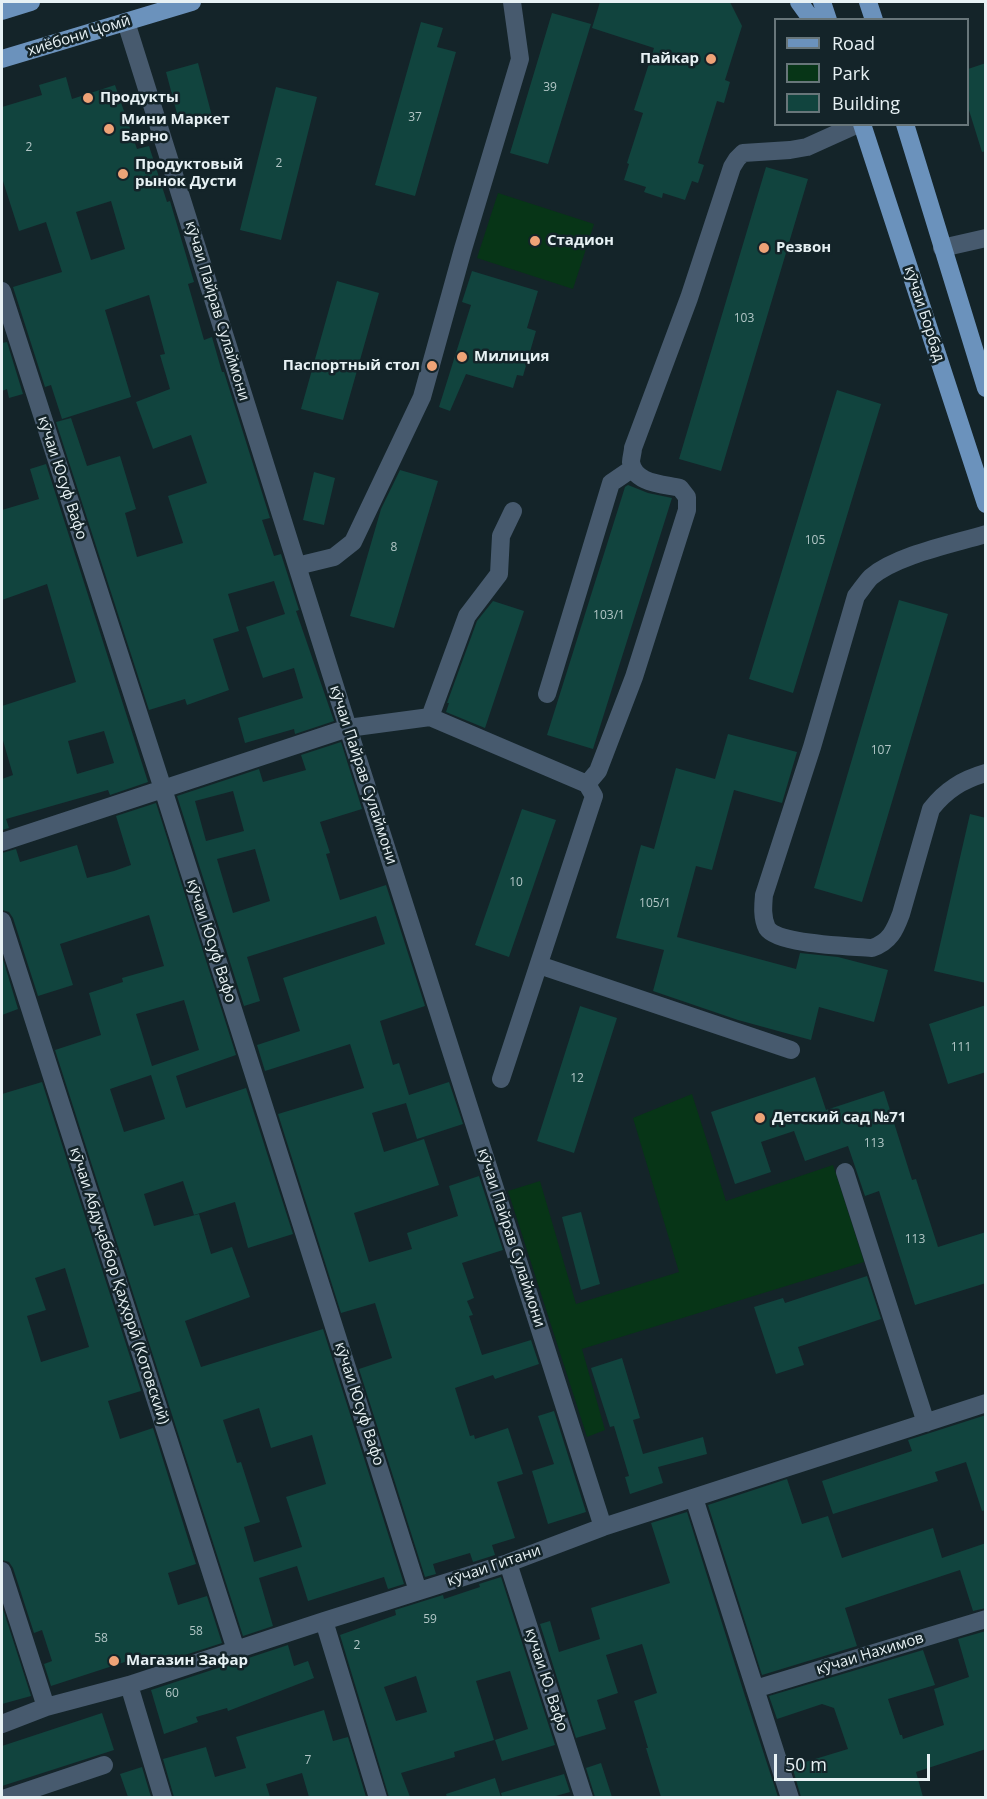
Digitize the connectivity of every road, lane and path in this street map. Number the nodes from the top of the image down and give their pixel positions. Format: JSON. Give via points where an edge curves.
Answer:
{"nodes":[{"id":1,"x":31,"y":2,"type":"edge"},
{"id":2,"x":192,"y":2,"type":"edge"},
{"id":3,"x":512,"y":2,"type":"edge"},
{"id":4,"x":799,"y":2,"type":"edge"},
{"id":5,"x":822,"y":2,"type":"edge"},
{"id":6,"x":868,"y":2,"type":"edge"},
{"id":7,"x":880,"y":2,"type":"edge"},
{"id":8,"x":6,"y":7,"type":"edge"},
{"id":9,"x":811,"y":18,"type":"edge"},
{"id":10,"x":827,"y":18,"type":"edge"},
{"id":11,"x":873,"y":18,"type":"edge"},
{"id":12,"x":880,"y":18,"type":"edge"},
{"id":13,"x":126,"y":22,"type":"junction"},
{"id":14,"x":2,"y":59,"type":"edge"},
{"id":15,"x":855,"y":126,"type":"edge"},
{"id":16,"x":861,"y":126,"type":"edge"},
{"id":17,"x":906,"y":126,"type":"edge"},
{"id":18,"x":986,"y":238,"type":"edge"},
{"id":19,"x":942,"y":248,"type":"junction"},
{"id":20,"x":2,"y":291,"type":"edge"},
{"id":21,"x":986,"y":388,"type":"edge"},
{"id":22,"x":633,"y":468,"type":"junction"},
{"id":23,"x":986,"y":504,"type":"edge"},
{"id":24,"x":513,"y":511,"type":"dead end"},
{"id":25,"x":986,"y":534,"type":"edge"},
{"id":26,"x":297,"y":566,"type":"junction"},
{"id":27,"x":548,"y":694,"type":"dead end"},
{"id":28,"x":430,"y":717,"type":"junction"},
{"id":29,"x":348,"y":728,"type":"junction"},
{"id":30,"x":986,"y":773,"type":"edge"},
{"id":31,"x":587,"y":784,"type":"junction"},
{"id":32,"x":163,"y":789,"type":"junction"},
{"id":33,"x":2,"y":842,"type":"edge"},
{"id":34,"x":2,"y":921,"type":"edge"},
{"id":35,"x":539,"y":966,"type":"junction"},
{"id":36,"x":791,"y":1050,"type":"dead end"},
{"id":37,"x":501,"y":1079,"type":"dead end"},
{"id":38,"x":845,"y":1172,"type":"dead end"},
{"id":39,"x":986,"y":1403,"type":"edge"},
{"id":40,"x":926,"y":1423,"type":"junction"},
{"id":41,"x":694,"y":1498,"type":"junction"},
{"id":42,"x":603,"y":1527,"type":"junction"},
{"id":43,"x":508,"y":1563,"type":"junction"},
{"id":44,"x":2,"y":1571,"type":"edge"},
{"id":45,"x":418,"y":1591,"type":"junction"},
{"id":46,"x":986,"y":1619,"type":"edge"},
{"id":47,"x":324,"y":1621,"type":"junction"},
{"id":48,"x":236,"y":1650,"type":"junction"},
{"id":49,"x":129,"y":1685,"type":"junction"},
{"id":50,"x":755,"y":1689,"type":"junction"},
{"id":51,"x":46,"y":1707,"type":"junction"},
{"id":52,"x":2,"y":1724,"type":"edge"},
{"id":53,"x":104,"y":1765,"type":"dead end"},
{"id":54,"x":6,"y":1797,"type":"edge"},
{"id":55,"x":163,"y":1797,"type":"edge"},
{"id":56,"x":378,"y":1797,"type":"edge"},
{"id":57,"x":583,"y":1797,"type":"edge"},
{"id":58,"x":790,"y":1797,"type":"edge"}],
"edges":[{"from":1,"to":8,"type":"main road"},
{"from":2,"to":13,"type":"main road","name":"хиёбони Ҷомӣ"},
{"from":3,"to":26,"type":"street","via":[[520,59],[422,397],[353,542],[334,558]]},
{"from":4,"to":9,"type":"main road"},
{"from":5,"to":10,"type":"main road"},
{"from":6,"to":11,"type":"main road"},
{"from":7,"to":12,"type":"main road"},
{"from":13,"to":14,"type":"main road","name":"хиёбони Ҷомӣ"},
{"from":13,"to":26,"type":"street","name":"кӯчаи Пайрав Сулаймони"},
{"from":15,"to":22,"type":"street","via":[[807,147],[746,153],[736,159],[638,433]]},
{"from":16,"to":23,"type":"main road","name":"кӯчаи Борбад"},
{"from":17,"to":19,"type":"main road"},
{"from":18,"to":19,"type":"street"},
{"from":19,"to":21,"type":"main road"},
{"from":20,"to":32,"type":"street","name":"кӯчаи Юсуф Вафо"},
{"from":22,"to":27,"type":"street","via":[[611,483]]},
{"from":22,"to":31,"type":"street","via":[[648,481],[680,488],[687,497],[687,510],[634,677],[598,771]]},
{"from":24,"to":28,"type":"street","via":[[501,536],[499,574],[467,616]]},
{"from":25,"to":30,"type":"street","via":[[884,568],[856,596],[764,895],[767,927],[778,937],[792,941],[872,948],[882,944],[895,930],[901,914],[932,809],[958,783]]},
{"from":26,"to":29,"type":"street","name":"кӯчаи Пайрав Сулаймони"},
{"from":28,"to":29,"type":"street"},
{"from":28,"to":31,"type":"street"},
{"from":29,"to":32,"type":"street"},
{"from":29,"to":42,"type":"street","name":"кӯчаи Пайрав Сулаймони"},
{"from":31,"to":35,"type":"street","via":[[594,796]]},
{"from":32,"to":33,"type":"street"},
{"from":32,"to":45,"type":"street","name":"кӯчаи Юсуф Вафо"},
{"from":34,"to":48,"type":"street","name":"кӯчаи Абдуҷаббор Қаҳҳорӣ (Котовский)"},
{"from":35,"to":36,"type":"street"},
{"from":35,"to":37,"type":"street"},
{"from":38,"to":40,"type":"street"},
{"from":39,"to":40,"type":"street","name":"кӯчаи Гитани"},
{"from":40,"to":41,"type":"street","name":"кӯчаи Гитани"},
{"from":41,"to":42,"type":"street","name":"кӯчаи Гитани"},
{"from":41,"to":50,"type":"street"},
{"from":42,"to":43,"type":"street","name":"кӯчаи Гитани"},
{"from":43,"to":45,"type":"street","name":"кӯчаи Гитани"},
{"from":43,"to":57,"type":"street","name":"кучаи Ю. Вафо"},
{"from":44,"to":51,"type":"street"},
{"from":45,"to":47,"type":"street","name":"кӯчаи Гитани"},
{"from":46,"to":50,"type":"street","name":"кӯчаи Нахимов"},
{"from":47,"to":48,"type":"street","name":"кӯчаи Гитани"},
{"from":47,"to":56,"type":"street"},
{"from":48,"to":49,"type":"street","name":"кӯчаи Гитани"},
{"from":49,"to":51,"type":"street","name":"кӯчаи Гитани"},
{"from":49,"to":55,"type":"street"},
{"from":50,"to":58,"type":"street"},
{"from":51,"to":52,"type":"street","name":"кӯчаи Гитани"},
{"from":53,"to":54,"type":"street"}]}
